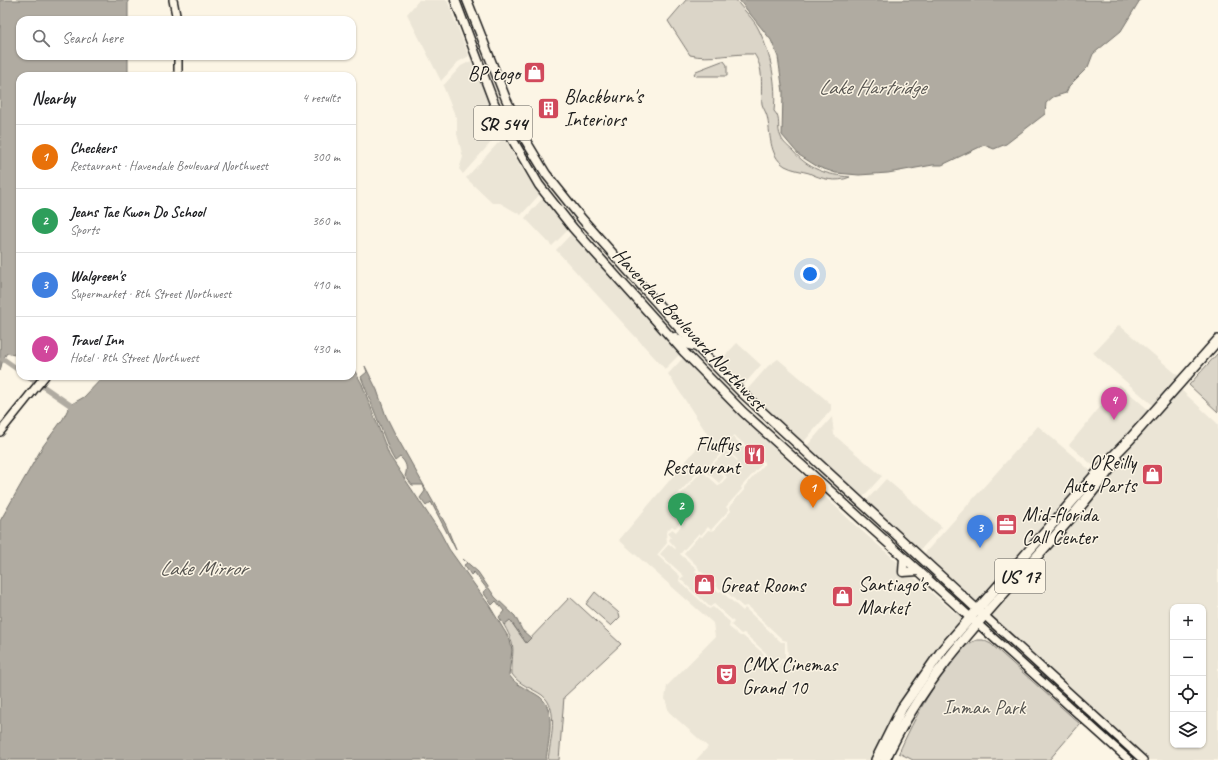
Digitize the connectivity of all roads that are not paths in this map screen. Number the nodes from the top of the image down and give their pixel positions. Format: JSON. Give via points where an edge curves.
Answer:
{"nodes":[{"id":1,"x":173,"y":0,"type":"edge"},
{"id":2,"x":455,"y":0,"type":"edge"},
{"id":3,"x":467,"y":0,"type":"edge"},
{"id":4,"x":176,"y":16,"type":"edge"},
{"id":5,"x":178,"y":60,"type":"edge"},
{"id":6,"x":178,"y":72,"type":"edge"},
{"id":7,"x":508,"y":132,"type":"junction"},
{"id":8,"x":546,"y":174,"type":"junction"},
{"id":9,"x":660,"y":325,"type":"junction"},
{"id":10,"x":1218,"y":340,"type":"edge"},
{"id":11,"x":697,"y":347,"type":"junction"},
{"id":12,"x":684,"y":353,"type":"junction"},
{"id":13,"x":711,"y":361,"type":"junction"},
{"id":14,"x":40,"y":381,"type":"edge"},
{"id":15,"x":0,"y":432,"type":"edge"},
{"id":16,"x":801,"y":449,"type":"junction"},
{"id":17,"x":793,"y":458,"type":"junction"},
{"id":18,"x":1100,"y":475,"type":"junction"},
{"id":19,"x":862,"y":503,"type":"junction"},
{"id":20,"x":853,"y":512,"type":"junction"},
{"id":21,"x":981,"y":613,"type":"junction"},
{"id":22,"x":974,"y":621,"type":"junction"},
{"id":23,"x":902,"y":708,"type":"junction"},
{"id":24,"x":889,"y":749,"type":"junction"},
{"id":25,"x":876,"y":760,"type":"edge"},
{"id":26,"x":885,"y":760,"type":"edge"},
{"id":27,"x":1129,"y":760,"type":"edge"},
{"id":28,"x":1143,"y":760,"type":"edge"}],
"edges":[{"from":1,"to":4,"type":"main road"},
{"from":2,"to":7,"type":"main road","name":"Havendale Boulevard Northwest","number":"SR 544"},
{"from":3,"to":8,"type":"main road","name":"Havendale Boulevard Northwest","number":"SR 544","via":[[506,99],[526,141]]},
{"from":5,"to":6,"type":"main road"},
{"from":7,"to":8,"type":"main road","via":[[517,138],[532,161]]},
{"from":7,"to":9,"type":"main road","name":"Havendale Boulevard Northwest","number":"SR 544","via":[[544,193]]},
{"from":8,"to":11,"type":"main road","name":"Havendale Boulevard Northwest","number":"SR 544","via":[[582,219]]},
{"from":9,"to":11,"type":"main road","via":[[685,344]]},
{"from":9,"to":12,"type":"main road","name":"Havendale Boulevard Northwest","number":"SR 544"},
{"from":10,"to":18,"type":"highway","number":"US 17"},
{"from":11,"to":13,"type":"main road","name":"Havendale Boulevard Northwest","number":"SR 544"},
{"from":12,"to":13,"type":"main road","via":[[691,352]]},
{"from":12,"to":17,"type":"main road","name":"Havendale Boulevard Northwest","number":"SR 544"},
{"from":13,"to":16,"type":"main road","name":"Havendale Boulevard Northwest","number":"SR 544"},
{"from":14,"to":15,"type":"main road"},
{"from":16,"to":17,"type":"main road"},
{"from":16,"to":19,"type":"main road","name":"Havendale Boulevard Northwest","number":"SR 544"},
{"from":17,"to":20,"type":"main road","name":"Havendale Boulevard Northwest","number":"SR 544"},
{"from":18,"to":21,"type":"highway","number":"US 17"},
{"from":18,"to":21,"type":"highway","number":"US 17","via":[[1074,514]]},
{"from":19,"to":20,"type":"main road"},
{"from":19,"to":21,"type":"main road","name":"Havendale Boulevard Northwest","number":"SR 544"},
{"from":20,"to":22,"type":"main road","name":"Havendale Boulevard Northwest","number":"SR 544"},
{"from":21,"to":22,"type":"highway","number":"US 17"},
{"from":21,"to":28,"type":"main road","number":"SR 544"},
{"from":22,"to":23,"type":"highway","number":"US 17","via":[[937,657]]},
{"from":22,"to":24,"type":"highway","number":"US 17"},
{"from":22,"to":27,"type":"main road","number":"SR 544"},
{"from":23,"to":24,"type":"highway","via":[[903,716]]},
{"from":23,"to":25,"type":"highway","number":"US 17"},
{"from":24,"to":26,"type":"highway","number":"US 17"}]}
